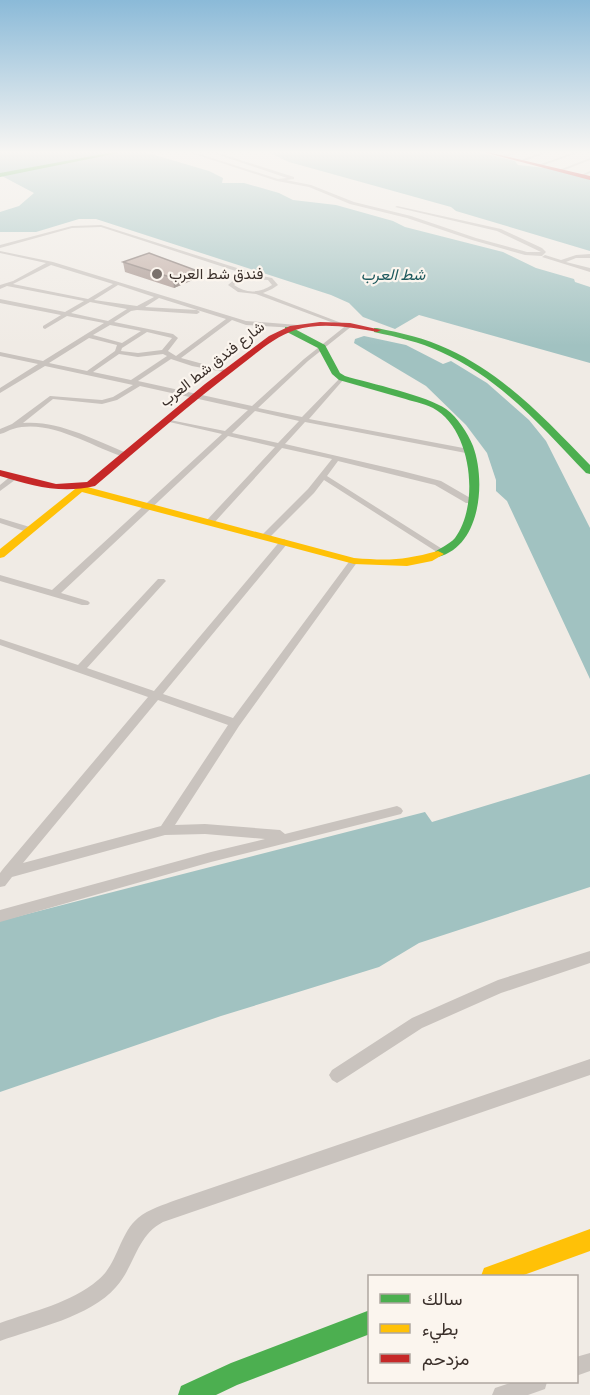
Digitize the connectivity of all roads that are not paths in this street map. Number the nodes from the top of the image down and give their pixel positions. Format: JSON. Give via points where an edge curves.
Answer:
{"nodes":[{"id":1,"x":405,"y":216,"type":"edge"},
{"id":2,"x":438,"y":216,"type":"edge"},
{"id":3,"x":0,"y":248,"type":"edge"},
{"id":4,"x":0,"y":252,"type":"edge"},
{"id":5,"x":545,"y":255,"type":"junction"},
{"id":6,"x":590,"y":256,"type":"edge"},
{"id":7,"x":563,"y":261,"type":"junction"},
{"id":8,"x":51,"y":263,"type":"junction"},
{"id":9,"x":590,"y":270,"type":"edge"},
{"id":10,"x":260,"y":277,"type":"junction"},
{"id":11,"x":0,"y":281,"type":"edge"},
{"id":12,"x":10,"y":284,"type":"junction"},
{"id":13,"x":118,"y":284,"type":"junction"},
{"id":14,"x":275,"y":285,"type":"junction"},
{"id":15,"x":0,"y":287,"type":"edge"},
{"id":16,"x":255,"y":292,"type":"junction"},
{"id":17,"x":159,"y":296,"type":"junction"},
{"id":18,"x":92,"y":300,"type":"junction"},
{"id":19,"x":0,"y":301,"type":"edge"},
{"id":20,"x":137,"y":308,"type":"junction"},
{"id":21,"x":206,"y":311,"type":"junction"},
{"id":22,"x":310,"y":312,"type":"junction"},
{"id":23,"x":67,"y":314,"type":"junction"},
{"id":24,"x":230,"y":319,"type":"junction"},
{"id":25,"x":111,"y":322,"type":"junction"},
{"id":26,"x":346,"y":324,"type":"junction"},
{"id":27,"x":45,"y":327,"type":"dead end"},
{"id":28,"x":292,"y":328,"type":"junction"},
{"id":29,"x":146,"y":330,"type":"junction"},
{"id":30,"x":88,"y":336,"type":"junction"},
{"id":31,"x":322,"y":347,"type":"junction"},
{"id":32,"x":119,"y":349,"type":"junction"},
{"id":33,"x":164,"y":352,"type":"junction"},
{"id":34,"x":0,"y":354,"type":"edge"},
{"id":35,"x":173,"y":358,"type":"junction"},
{"id":36,"x":44,"y":363,"type":"junction"},
{"id":37,"x":227,"y":372,"type":"junction"},
{"id":38,"x":88,"y":373,"type":"junction"},
{"id":39,"x":342,"y":378,"type":"junction"},
{"id":40,"x":136,"y":383,"type":"junction"},
{"id":41,"x":0,"y":391,"type":"edge"},
{"id":42,"x":196,"y":396,"type":"junction"},
{"id":43,"x":255,"y":409,"type":"junction"},
{"id":44,"x":167,"y":420,"type":"junction"},
{"id":45,"x":305,"y":420,"type":"junction"},
{"id":46,"x":15,"y":426,"type":"junction"},
{"id":47,"x":0,"y":432,"type":"edge"},
{"id":48,"x":228,"y":433,"type":"junction"},
{"id":49,"x":281,"y":445,"type":"junction"},
{"id":50,"x":471,"y":452,"type":"junction"},
{"id":51,"x":124,"y":455,"type":"junction"},
{"id":52,"x":336,"y":459,"type":"junction"},
{"id":53,"x":0,"y":467,"type":"edge"},
{"id":54,"x":590,"y":471,"type":"edge"},
{"id":55,"x":0,"y":473,"type":"edge"},
{"id":56,"x":15,"y":477,"type":"junction"},
{"id":57,"x":324,"y":477,"type":"junction"},
{"id":58,"x":65,"y":487,"type":"junction"},
{"id":59,"x":80,"y":488,"type":"junction"},
{"id":60,"x":0,"y":489,"type":"edge"},
{"id":61,"x":469,"y":501,"type":"junction"},
{"id":62,"x":150,"y":506,"type":"junction"},
{"id":63,"x":0,"y":520,"type":"edge"},
{"id":64,"x":210,"y":522,"type":"junction"},
{"id":65,"x":30,"y":530,"type":"junction"},
{"id":66,"x":265,"y":537,"type":"junction"},
{"id":67,"x":284,"y":542,"type":"junction"},
{"id":68,"x":443,"y":552,"type":"junction"},
{"id":69,"x":0,"y":555,"type":"edge"},
{"id":70,"x":354,"y":561,"type":"junction"},
{"id":71,"x":0,"y":578,"type":"edge"},
{"id":72,"x":161,"y":581,"type":"dead end"},
{"id":73,"x":54,"y":594,"type":"junction"},
{"id":74,"x":85,"y":603,"type":"dead end"},
{"id":75,"x":0,"y":642,"type":"edge"},
{"id":76,"x":80,"y":670,"type":"junction"},
{"id":77,"x":155,"y":696,"type":"junction"},
{"id":78,"x":235,"y":723,"type":"junction"},
{"id":79,"x":397,"y":811,"type":"dead end"},
{"id":80,"x":165,"y":831,"type":"junction"},
{"id":81,"x":289,"y":836,"type":"junction"},
{"id":82,"x":4,"y":878,"type":"edge"},
{"id":83,"x":0,"y":916,"type":"edge"},
{"id":84,"x":590,"y":957,"type":"edge"},
{"id":85,"x":590,"y":1067,"type":"edge"},
{"id":86,"x":338,"y":1075,"type":"dead end"},
{"id":87,"x":590,"y":1240,"type":"edge"},
{"id":88,"x":495,"y":1275,"type":"edge"},
{"id":89,"x":368,"y":1322,"type":"edge"},
{"id":90,"x":0,"y":1332,"type":"edge"},
{"id":91,"x":535,"y":1383,"type":"edge"},
{"id":92,"x":190,"y":1395,"type":"edge"},
{"id":93,"x":502,"y":1395,"type":"edge"}],
"edges":[{"from":1,"to":5,"type":"street","via":[[462,236],[531,255]]},
{"from":2,"to":5,"type":"street","via":[[511,234]]},
{"from":3,"to":10,"type":"street","via":[[72,227],[101,226]]},
{"from":4,"to":8,"type":"street"},
{"from":5,"to":7,"type":"street"},
{"from":6,"to":7,"type":"street"},
{"from":7,"to":9,"type":"street"},
{"from":8,"to":12,"type":"street"},
{"from":8,"to":13,"type":"street"},
{"from":10,"to":14,"type":"street"},
{"from":10,"to":16,"type":"street","via":[[238,279],[231,285]]},
{"from":11,"to":12,"type":"street"},
{"from":12,"to":15,"type":"street"},
{"from":12,"to":18,"type":"street"},
{"from":13,"to":17,"type":"street"},
{"from":13,"to":18,"type":"street"},
{"from":14,"to":16,"type":"street"},
{"from":14,"to":22,"type":"street","via":[[281,294]]},
{"from":16,"to":22,"type":"street"},
{"from":17,"to":20,"type":"street"},
{"from":17,"to":21,"type":"street"},
{"from":18,"to":20,"type":"street"},
{"from":18,"to":23,"type":"street"},
{"from":19,"to":23,"type":"street"},
{"from":20,"to":21,"type":"street"},
{"from":20,"to":25,"type":"street"},
{"from":21,"to":24,"type":"street"},
{"from":22,"to":26,"type":"street"},
{"from":23,"to":25,"type":"street"},
{"from":23,"to":27,"type":"street"},
{"from":24,"to":28,"type":"street"},
{"from":24,"to":35,"type":"street"},
{"from":25,"to":29,"type":"street"},
{"from":25,"to":30,"type":"street"},
{"from":26,"to":28,"type":"main road","name":"شارع فندق شط العرب"},
{"from":26,"to":31,"type":"street"},
{"from":26,"to":54,"type":"main road","name":"شارع فندق شط العرب","via":[[428,345],[476,365],[509,390]]},
{"from":28,"to":31,"type":"main road"},
{"from":28,"to":37,"type":"main road","name":"شارع فندق شط العرب","via":[[273,337]]},
{"from":29,"to":32,"type":"street"},
{"from":29,"to":33,"type":"street","via":[[175,338]]},
{"from":30,"to":32,"type":"street","via":[[113,341],[120,344]]},
{"from":30,"to":36,"type":"street"},
{"from":31,"to":39,"type":"main road","via":[[324,356]]},
{"from":31,"to":43,"type":"street"},
{"from":32,"to":33,"type":"street","via":[[138,355]]},
{"from":32,"to":38,"type":"street"},
{"from":33,"to":35,"type":"street"},
{"from":34,"to":36,"type":"street"},
{"from":35,"to":37,"type":"street"},
{"from":35,"to":40,"type":"street"},
{"from":36,"to":38,"type":"street"},
{"from":36,"to":41,"type":"street"},
{"from":37,"to":42,"type":"main road","name":"شارع فندق شط العرب"},
{"from":38,"to":40,"type":"street"},
{"from":39,"to":45,"type":"street"},
{"from":39,"to":50,"type":"main road","via":[[439,408],[457,426]]},
{"from":40,"to":42,"type":"street"},
{"from":40,"to":46,"type":"street","via":[[115,399],[102,402],[52,397]]},
{"from":42,"to":43,"type":"street"},
{"from":42,"to":44,"type":"main road","name":"شارع فندق شط العرب"},
{"from":43,"to":45,"type":"street"},
{"from":43,"to":48,"type":"street"},
{"from":44,"to":48,"type":"street"},
{"from":44,"to":51,"type":"main road","name":"شارع فندق شط العرب"},
{"from":45,"to":49,"type":"street"},
{"from":45,"to":50,"type":"street"},
{"from":46,"to":47,"type":"street"},
{"from":46,"to":51,"type":"street","via":[[45,426]]},
{"from":48,"to":49,"type":"street"},
{"from":48,"to":62,"type":"street"},
{"from":49,"to":52,"type":"street"},
{"from":49,"to":64,"type":"street"},
{"from":50,"to":61,"type":"main road"},
{"from":51,"to":59,"type":"main road","name":"شارع فندق شط العرب","via":[[95,481]]},
{"from":52,"to":57,"type":"street"},
{"from":52,"to":61,"type":"street","via":[[438,483]]},
{"from":53,"to":58,"type":"main road"},
{"from":55,"to":56,"type":"main road"},
{"from":56,"to":58,"type":"main road"},
{"from":56,"to":60,"type":"street"},
{"from":57,"to":66,"type":"street"},
{"from":57,"to":68,"type":"street"},
{"from":58,"to":59,"type":"main road"},
{"from":59,"to":62,"type":"main road"},
{"from":59,"to":65,"type":"main road","name":"شارع فندق شط العرب"},
{"from":61,"to":68,"type":"main road","via":[[463,532]]},
{"from":62,"to":64,"type":"main road"},
{"from":62,"to":73,"type":"street"},
{"from":63,"to":65,"type":"street"},
{"from":64,"to":66,"type":"main road"},
{"from":65,"to":69,"type":"main road","name":"شارع فندق شط العرب"},
{"from":66,"to":67,"type":"main road"},
{"from":67,"to":70,"type":"main road"},
{"from":67,"to":77,"type":"street"},
{"from":68,"to":70,"type":"main road","via":[[421,562],[404,564]]},
{"from":70,"to":78,"type":"street"},
{"from":71,"to":73,"type":"street"},
{"from":72,"to":76,"type":"street"},
{"from":73,"to":74,"type":"street"},
{"from":75,"to":76,"type":"street"},
{"from":76,"to":77,"type":"street"},
{"from":77,"to":78,"type":"street"},
{"from":77,"to":82,"type":"street"},
{"from":78,"to":80,"type":"street"},
{"from":79,"to":81,"type":"street"},
{"from":80,"to":81,"type":"street","via":[[205,829]]},
{"from":80,"to":82,"type":"street"},
{"from":81,"to":83,"type":"street"},
{"from":84,"to":86,"type":"street","via":[[498,987],[417,1023]]},
{"from":85,"to":90,"type":"street","via":[[151,1219],[139,1229],[107,1285],[84,1300]]},
{"from":87,"to":88,"type":"main road"},
{"from":89,"to":92,"type":"main road","via":[[231,1375]]},
{"from":91,"to":93,"type":"street"}]}
